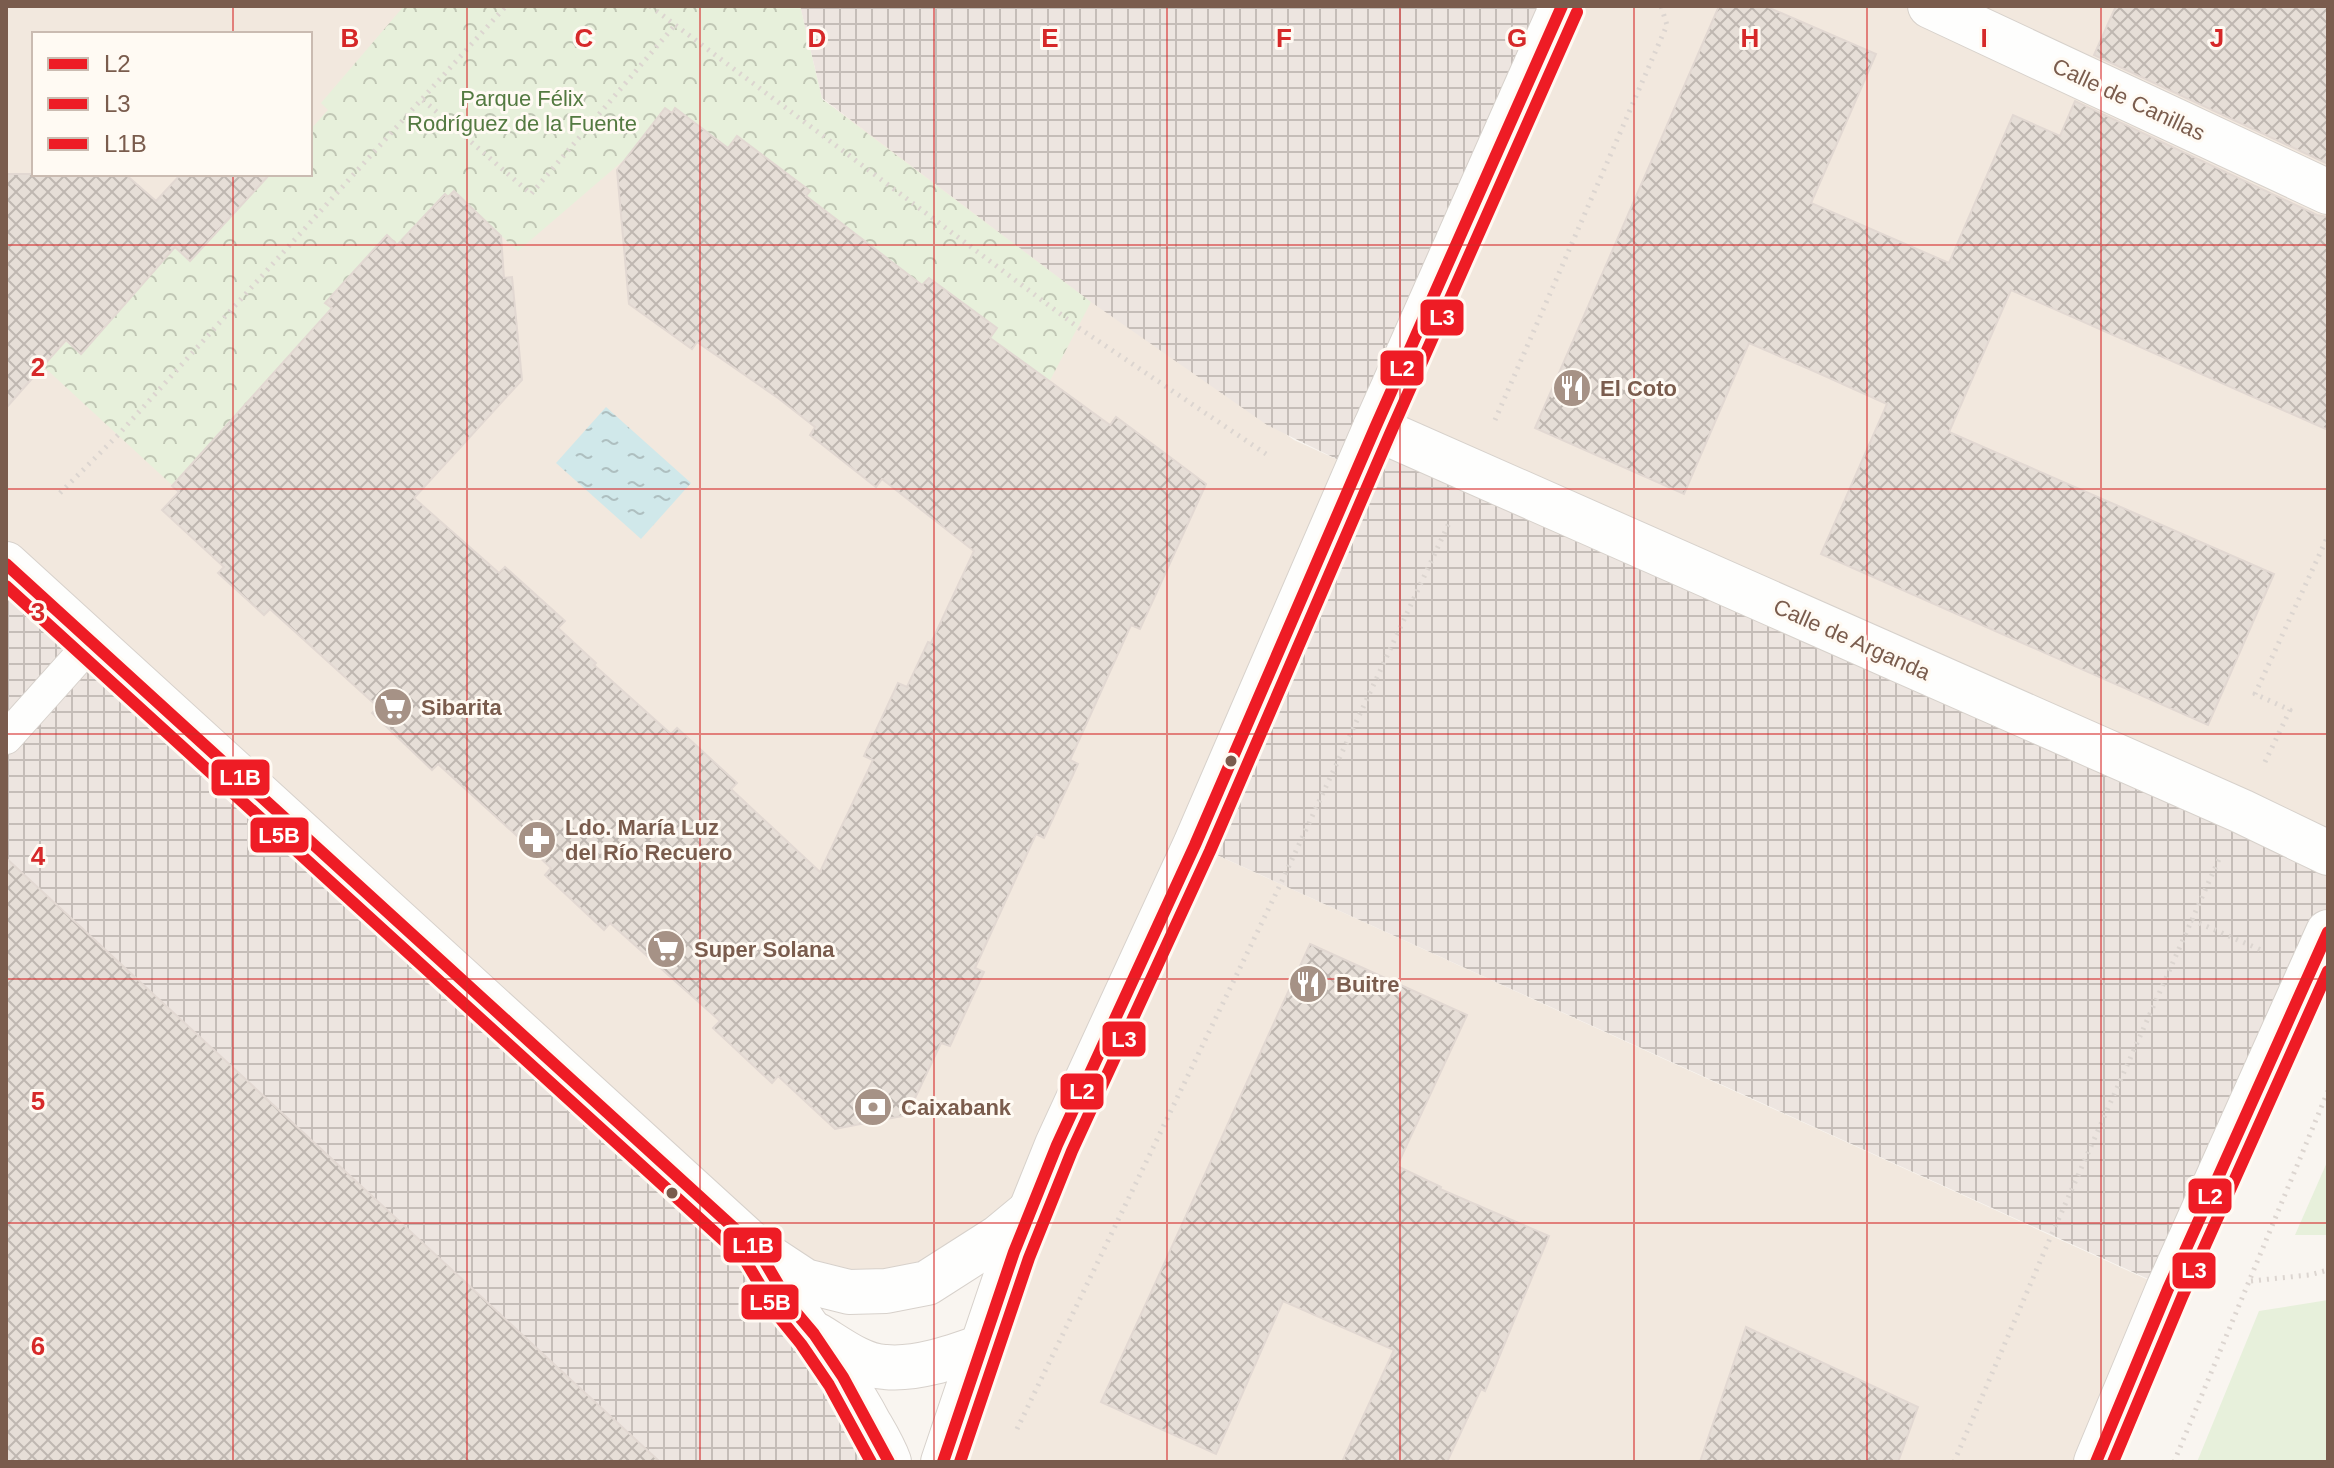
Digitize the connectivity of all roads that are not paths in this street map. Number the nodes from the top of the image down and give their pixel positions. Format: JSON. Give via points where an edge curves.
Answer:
{"nodes":[{"id":1,"x":1562,"y":6,"type":"edge"},
{"id":2,"x":1930,"y":6,"type":"edge"},
{"id":3,"x":2328,"y":192,"type":"edge"},
{"id":4,"x":1375,"y":428,"type":"junction"},
{"id":5,"x":6,"y":564,"type":"edge"},
{"id":6,"x":92,"y":642,"type":"junction"},
{"id":7,"x":6,"y":738,"type":"edge"},
{"id":8,"x":2328,"y":853,"type":"edge"},
{"id":9,"x":2328,"y":932,"type":"edge"},
{"id":10,"x":1028,"y":1213,"type":"junction"},
{"id":11,"x":758,"y":1250,"type":"junction"},
{"id":12,"x":814,"y":1334,"type":"junction"},
{"id":13,"x":984,"y":1346,"type":"junction"},
{"id":14,"x":889,"y":1462,"type":"edge"},
{"id":15,"x":943,"y":1462,"type":"edge"},
{"id":16,"x":2096,"y":1462,"type":"edge"}],
"edges":[{"from":1,"to":4,"type":"street"},
{"from":2,"to":3,"type":"street","name":"Calle de Canillas"},
{"from":4,"to":8,"type":"street","name":"Calle de Arganda"},
{"from":4,"to":10,"type":"street"},
{"from":5,"to":6,"type":"street"},
{"from":6,"to":7,"type":"lane"},
{"from":6,"to":11,"type":"street"},
{"from":9,"to":16,"type":"street"},
{"from":10,"to":11,"type":"street","via":[[927,1283],[886,1291],[849,1292],[805,1281]]},
{"from":10,"to":13,"type":"street"},
{"from":11,"to":12,"type":"street"},
{"from":12,"to":13,"type":"street","via":[[884,1368],[943,1360]]},
{"from":12,"to":14,"type":"street"},
{"from":13,"to":15,"type":"street"}]}
